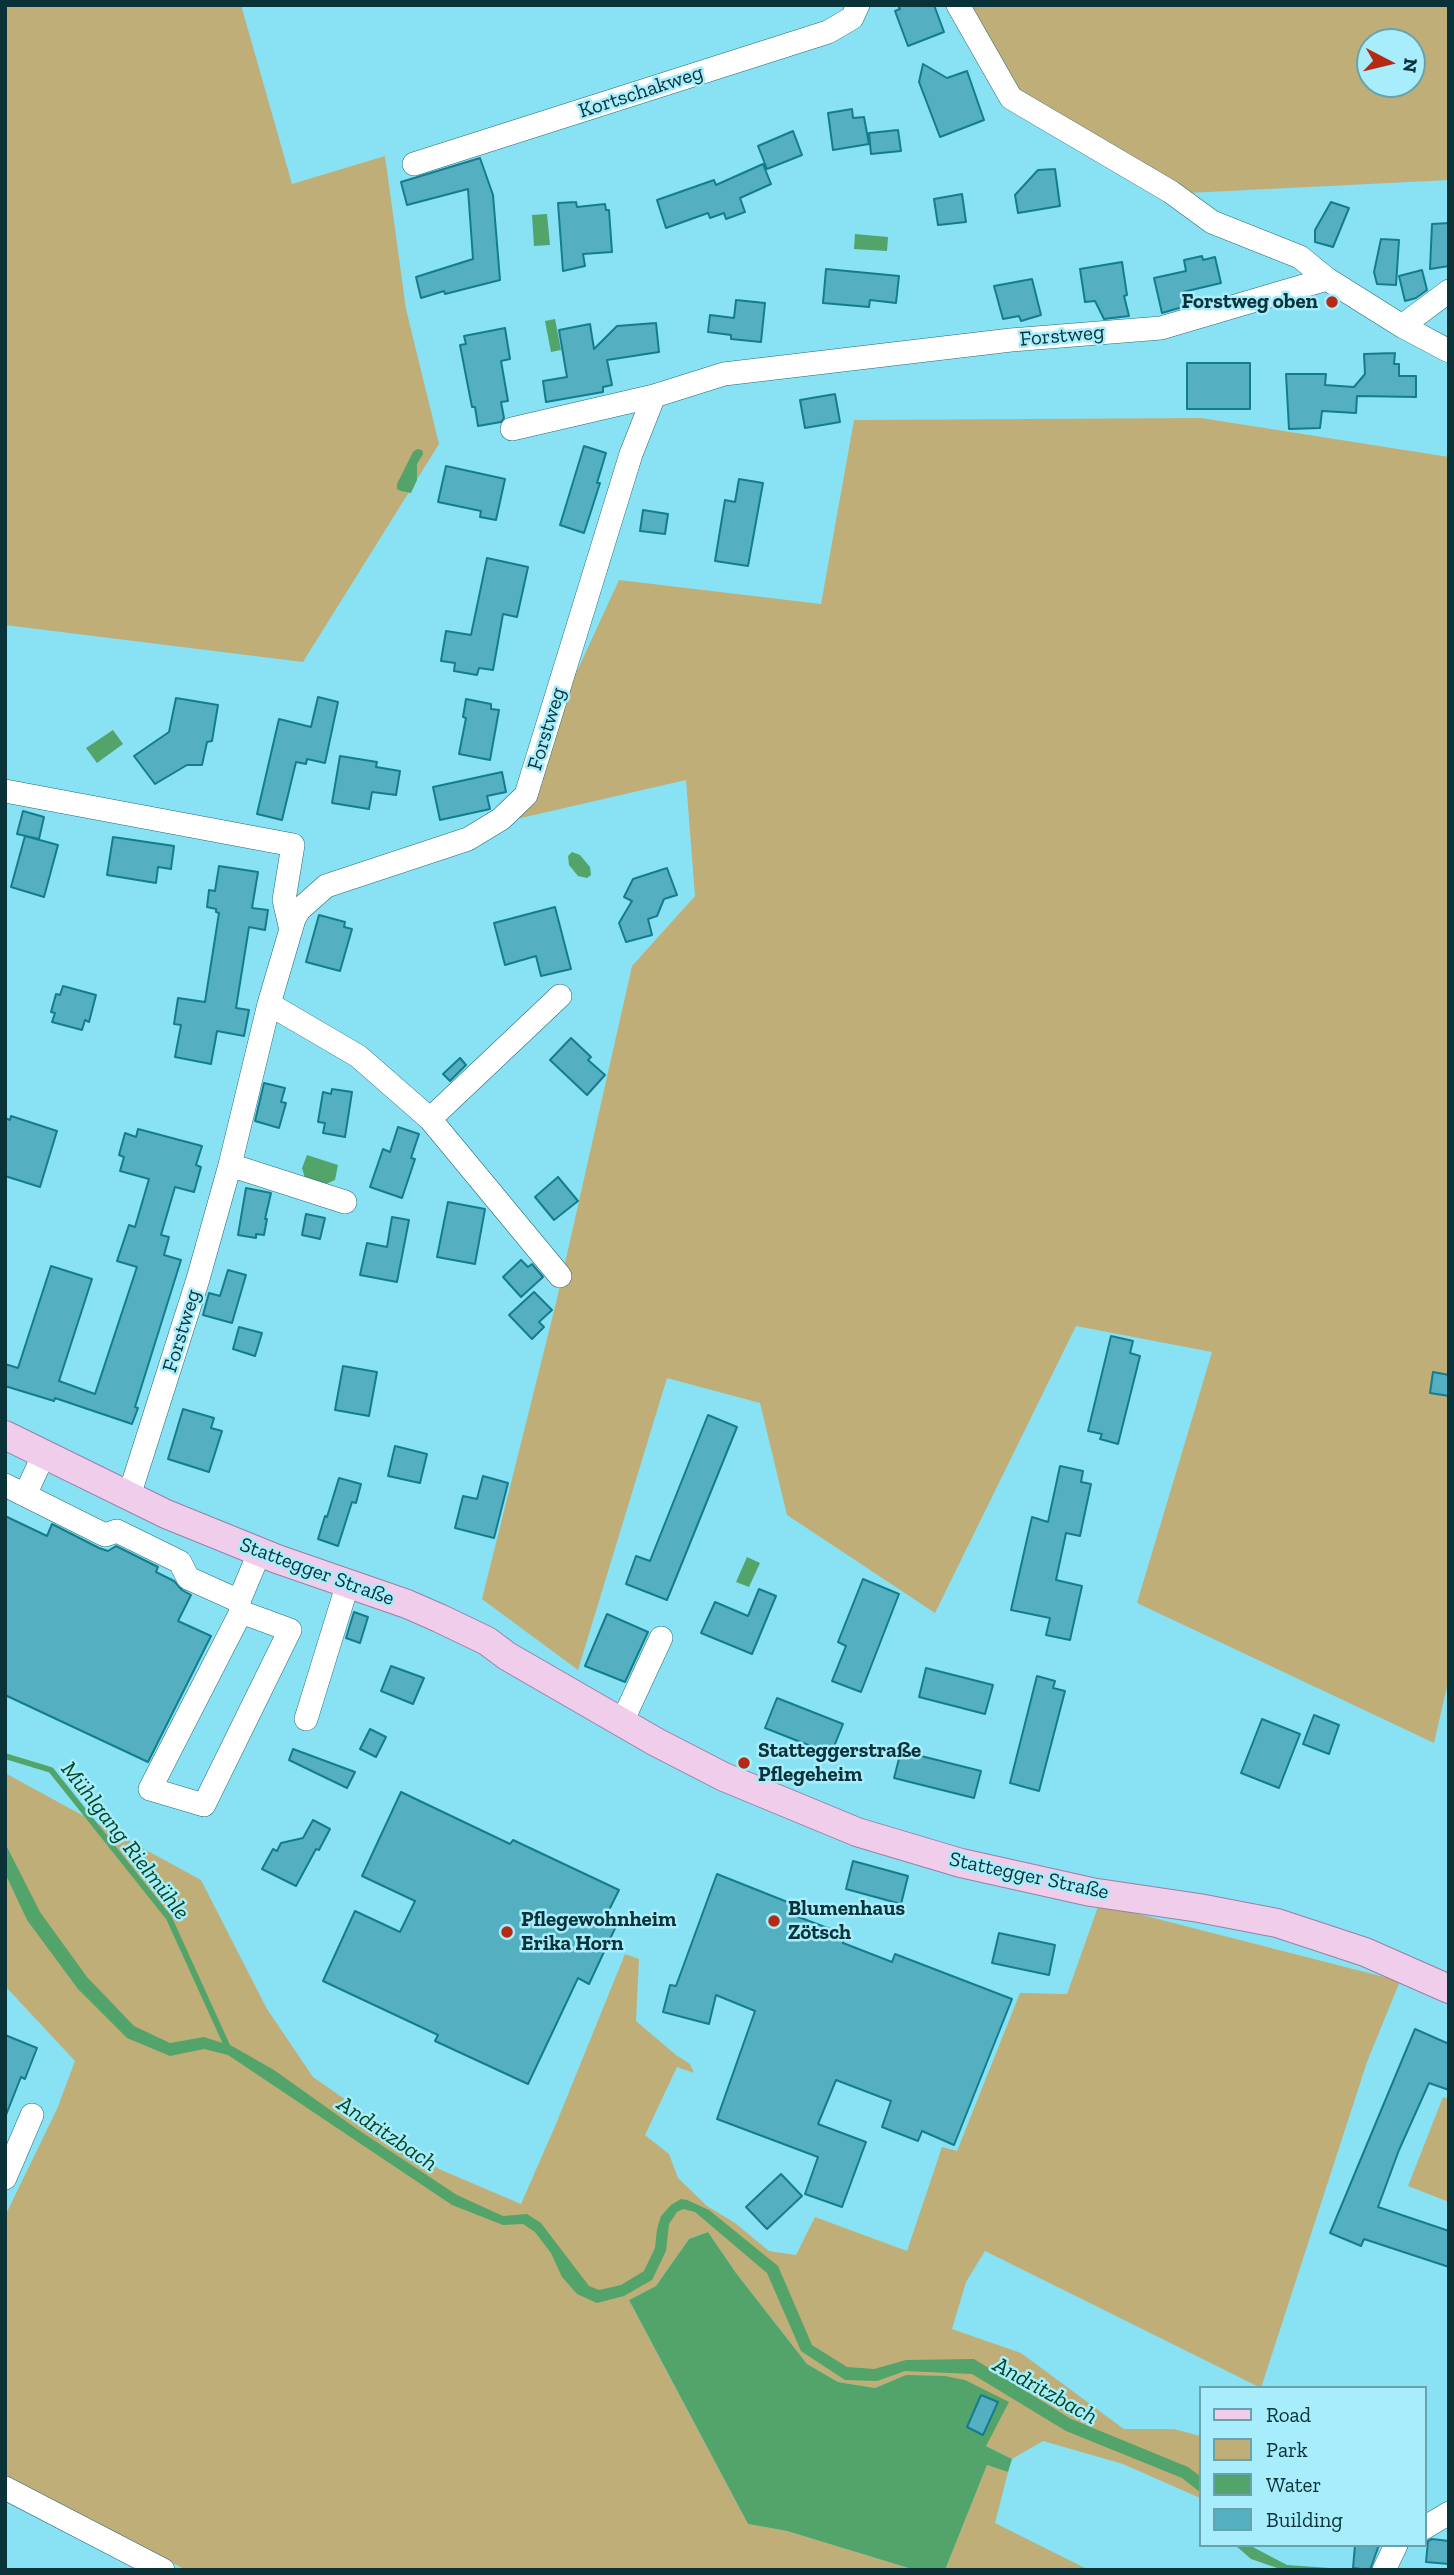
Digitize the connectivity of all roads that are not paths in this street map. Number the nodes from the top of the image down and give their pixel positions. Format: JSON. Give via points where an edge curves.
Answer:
{"nodes":[{"id":1,"x":858,"y":5,"type":"edge"},
{"id":2,"x":958,"y":5,"type":"edge"},
{"id":3,"x":414,"y":164,"type":"dead end"},
{"id":4,"x":1326,"y":279,"type":"junction"},
{"id":5,"x":1449,"y":291,"type":"edge"},
{"id":6,"x":1402,"y":326,"type":"junction"},
{"id":7,"x":1449,"y":351,"type":"edge"},
{"id":8,"x":654,"y":396,"type":"junction"},
{"id":9,"x":512,"y":429,"type":"dead end"},
{"id":10,"x":5,"y":791,"type":"edge"},
{"id":11,"x":290,"y":930,"type":"junction"},
{"id":12,"x":560,"y":996,"type":"dead end"},
{"id":13,"x":269,"y":1004,"type":"junction"},
{"id":14,"x":430,"y":1119,"type":"junction"},
{"id":15,"x":230,"y":1166,"type":"junction"},
{"id":16,"x":345,"y":1202,"type":"dead end"},
{"id":17,"x":561,"y":1276,"type":"dead end"},
{"id":18,"x":5,"y":1435,"type":"edge"},
{"id":19,"x":44,"y":1454,"type":"junction"},
{"id":20,"x":15,"y":1490,"type":"edge"},
{"id":21,"x":129,"y":1496,"type":"junction"},
{"id":22,"x":260,"y":1551,"type":"junction"},
{"id":23,"x":348,"y":1583,"type":"junction"},
{"id":24,"x":240,"y":1607,"type":"junction"},
{"id":25,"x":662,"y":1638,"type":"dead end"},
{"id":26,"x":306,"y":1719,"type":"dead end"},
{"id":27,"x":621,"y":1724,"type":"junction"},
{"id":28,"x":1449,"y":1989,"type":"edge"},
{"id":29,"x":32,"y":2115,"type":"dead end"},
{"id":30,"x":5,"y":2178,"type":"edge"},
{"id":31,"x":5,"y":2488,"type":"edge"},
{"id":32,"x":1449,"y":2513,"type":"edge"},
{"id":33,"x":1426,"y":2527,"type":"edge"},
{"id":34,"x":163,"y":2570,"type":"edge"}],
"edges":[{"from":1,"to":3,"type":"street","name":"Kortschakweg","via":[[852,18],[828,32]]},
{"from":2,"to":4,"type":"street","via":[[1011,98],[1171,192],[1212,222],[1300,257]]},
{"from":4,"to":6,"type":"street"},
{"from":4,"to":8,"type":"street","name":"Forstweg","via":[[1161,328],[1011,340],[724,374]]},
{"from":5,"to":6,"type":"street"},
{"from":6,"to":7,"type":"street"},
{"from":8,"to":9,"type":"street","name":"Forstweg"},
{"from":8,"to":11,"type":"street","name":"Forstweg","via":[[631,454],[526,795],[501,819],[468,839],[326,886],[299,910]]},
{"from":10,"to":11,"type":"street","name":"Forstweg","via":[[293,845],[284,900]]},
{"from":11,"to":13,"type":"street","name":"Forstweg"},
{"from":12,"to":14,"type":"street"},
{"from":13,"to":14,"type":"street","via":[[358,1056]]},
{"from":13,"to":15,"type":"street","name":"Forstweg"},
{"from":14,"to":17,"type":"street"},
{"from":15,"to":16,"type":"street"},
{"from":15,"to":21,"type":"street","name":"Forstweg"},
{"from":18,"to":19,"type":"main road","name":"Stattegger Straße"},
{"from":19,"to":20,"type":"street"},
{"from":19,"to":21,"type":"main road","name":"Stattegger Straße"},
{"from":20,"to":24,"type":"street","via":[[105,1535],[117,1531],[180,1562],[188,1578]]},
{"from":21,"to":22,"type":"main road","name":"Stattegger Straße"},
{"from":22,"to":23,"type":"main road","name":"Stattegger Straße"},
{"from":22,"to":24,"type":"street"},
{"from":23,"to":26,"type":"street"},
{"from":23,"to":27,"type":"main road","name":"Stattegger Straße","via":[[487,1641]]},
{"from":24,"to":24,"type":"street","via":[[156,1777],[150,1789],[204,1805],[290,1630]]},
{"from":25,"to":27,"type":"street"},
{"from":27,"to":28,"type":"main road","name":"Stattegger Straße","via":[[724,1777],[857,1832],[961,1863],[1078,1889],[1277,1923],[1365,1952]]},
{"from":29,"to":30,"type":"street"},
{"from":31,"to":34,"type":"street"},
{"from":32,"to":33,"type":"street"}]}
